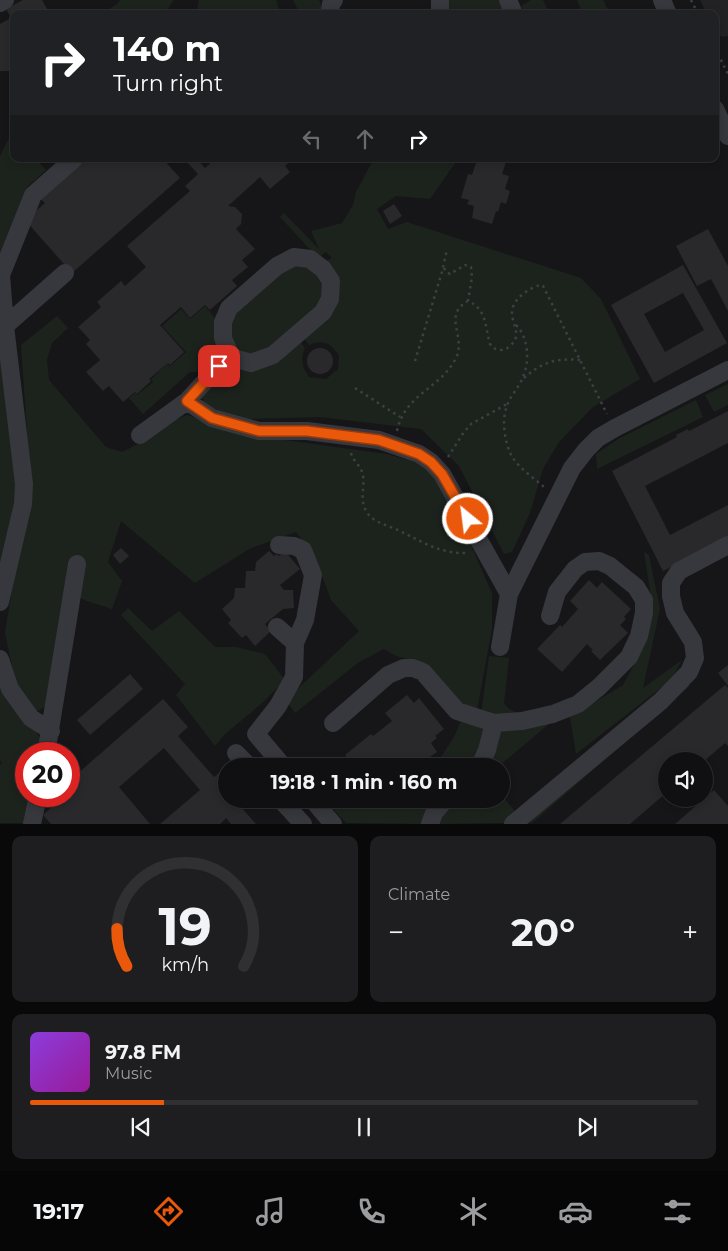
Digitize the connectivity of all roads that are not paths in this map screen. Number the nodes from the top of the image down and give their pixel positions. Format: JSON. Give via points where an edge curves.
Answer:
{"nodes":[{"id":1,"x":5,"y":0,"type":"edge"},
{"id":2,"x":0,"y":3,"type":"edge"},
{"id":3,"x":719,"y":117,"type":"edge"},
{"id":4,"x":728,"y":136,"type":"edge"},
{"id":5,"x":71,"y":162,"type":"edge"},
{"id":6,"x":64,"y":273,"type":"dead end"},
{"id":7,"x":5,"y":326,"type":"junction"},
{"id":8,"x":230,"y":354,"type":"junction"},
{"id":9,"x":728,"y":370,"type":"edge"},
{"id":10,"x":187,"y":401,"type":"junction"},
{"id":11,"x":140,"y":435,"type":"dead end"},
{"id":12,"x":279,"y":544,"type":"dead end"},
{"id":13,"x":728,"y":545,"type":"edge"},
{"id":14,"x":77,"y":564,"type":"dead end"},
{"id":15,"x":509,"y":594,"type":"junction"},
{"id":16,"x":0,"y":602,"type":"edge"},
{"id":17,"x":550,"y":616,"type":"dead end"},
{"id":18,"x":278,"y":627,"type":"dead end"},
{"id":19,"x":295,"y":643,"type":"junction"},
{"id":20,"x":500,"y":648,"type":"dead end"},
{"id":21,"x":0,"y":659,"type":"edge"},
{"id":22,"x":333,"y":723,"type":"dead end"},
{"id":23,"x":494,"y":723,"type":"junction"},
{"id":24,"x":51,"y":731,"type":"junction"},
{"id":25,"x":49,"y":742,"type":"edge"},
{"id":26,"x":236,"y":753,"type":"dead end"},
{"id":27,"x":241,"y":758,"type":"edge"},
{"id":28,"x":277,"y":758,"type":"edge"},
{"id":29,"x":484,"y":758,"type":"edge"},
{"id":30,"x":36,"y":807,"type":"edge"},
{"id":31,"x":288,"y":808,"type":"edge"},
{"id":32,"x":320,"y":808,"type":"edge"},
{"id":33,"x":438,"y":808,"type":"edge"},
{"id":34,"x":32,"y":824,"type":"edge"},
{"id":35,"x":303,"y":824,"type":"edge"},
{"id":36,"x":333,"y":824,"type":"edge"},
{"id":37,"x":430,"y":824,"type":"edge"},
{"id":38,"x":513,"y":824,"type":"edge"}],
"edges":[{"from":1,"to":2,"type":"street"},
{"from":3,"to":4,"type":"street"},
{"from":5,"to":7,"type":"street","via":[[33,195],[2,275]]},
{"from":6,"to":7,"type":"street"},
{"from":7,"to":16,"type":"street","via":[[24,484],[23,504]]},
{"from":8,"to":8,"type":"street","via":[[222,338],[223,322],[229,308],[277,266],[294,257],[310,259],[323,269],[331,281],[330,299],[323,312],[273,355],[251,363]]},
{"from":8,"to":10,"type":"street"},
{"from":9,"to":15,"type":"street","via":[[627,420],[598,438],[586,450],[572,468]]},
{"from":10,"to":11,"type":"street"},
{"from":10,"to":15,"type":"street","via":[[212,418],[259,431],[307,431],[353,436],[394,444],[419,454],[442,474]]},
{"from":12,"to":19,"type":"street","via":[[303,550],[313,575],[305,593],[305,620]]},
{"from":13,"to":38,"type":"street","via":[[678,571],[671,583],[675,613],[693,642],[695,658],[688,672],[661,701]]},
{"from":14,"to":24,"type":"street"},
{"from":15,"to":20,"type":"street"},
{"from":17,"to":23,"type":"street","via":[[556,592],[585,562],[599,561],[610,566],[636,587],[644,600],[639,636],[629,657],[599,687],[578,704],[553,714]]},
{"from":18,"to":19,"type":"street"},
{"from":19,"to":28,"type":"street","via":[[294,677],[278,706],[256,734]]},
{"from":21,"to":24,"type":"street","via":[[10,689],[31,718]]},
{"from":22,"to":23,"type":"street","via":[[388,675],[413,668],[423,672],[457,711]]},
{"from":23,"to":29,"type":"street"},
{"from":24,"to":25,"type":"street"},
{"from":26,"to":27,"type":"street"},
{"from":30,"to":34,"type":"street"},
{"from":31,"to":35,"type":"street"},
{"from":32,"to":36,"type":"street"},
{"from":33,"to":37,"type":"street"}]}
